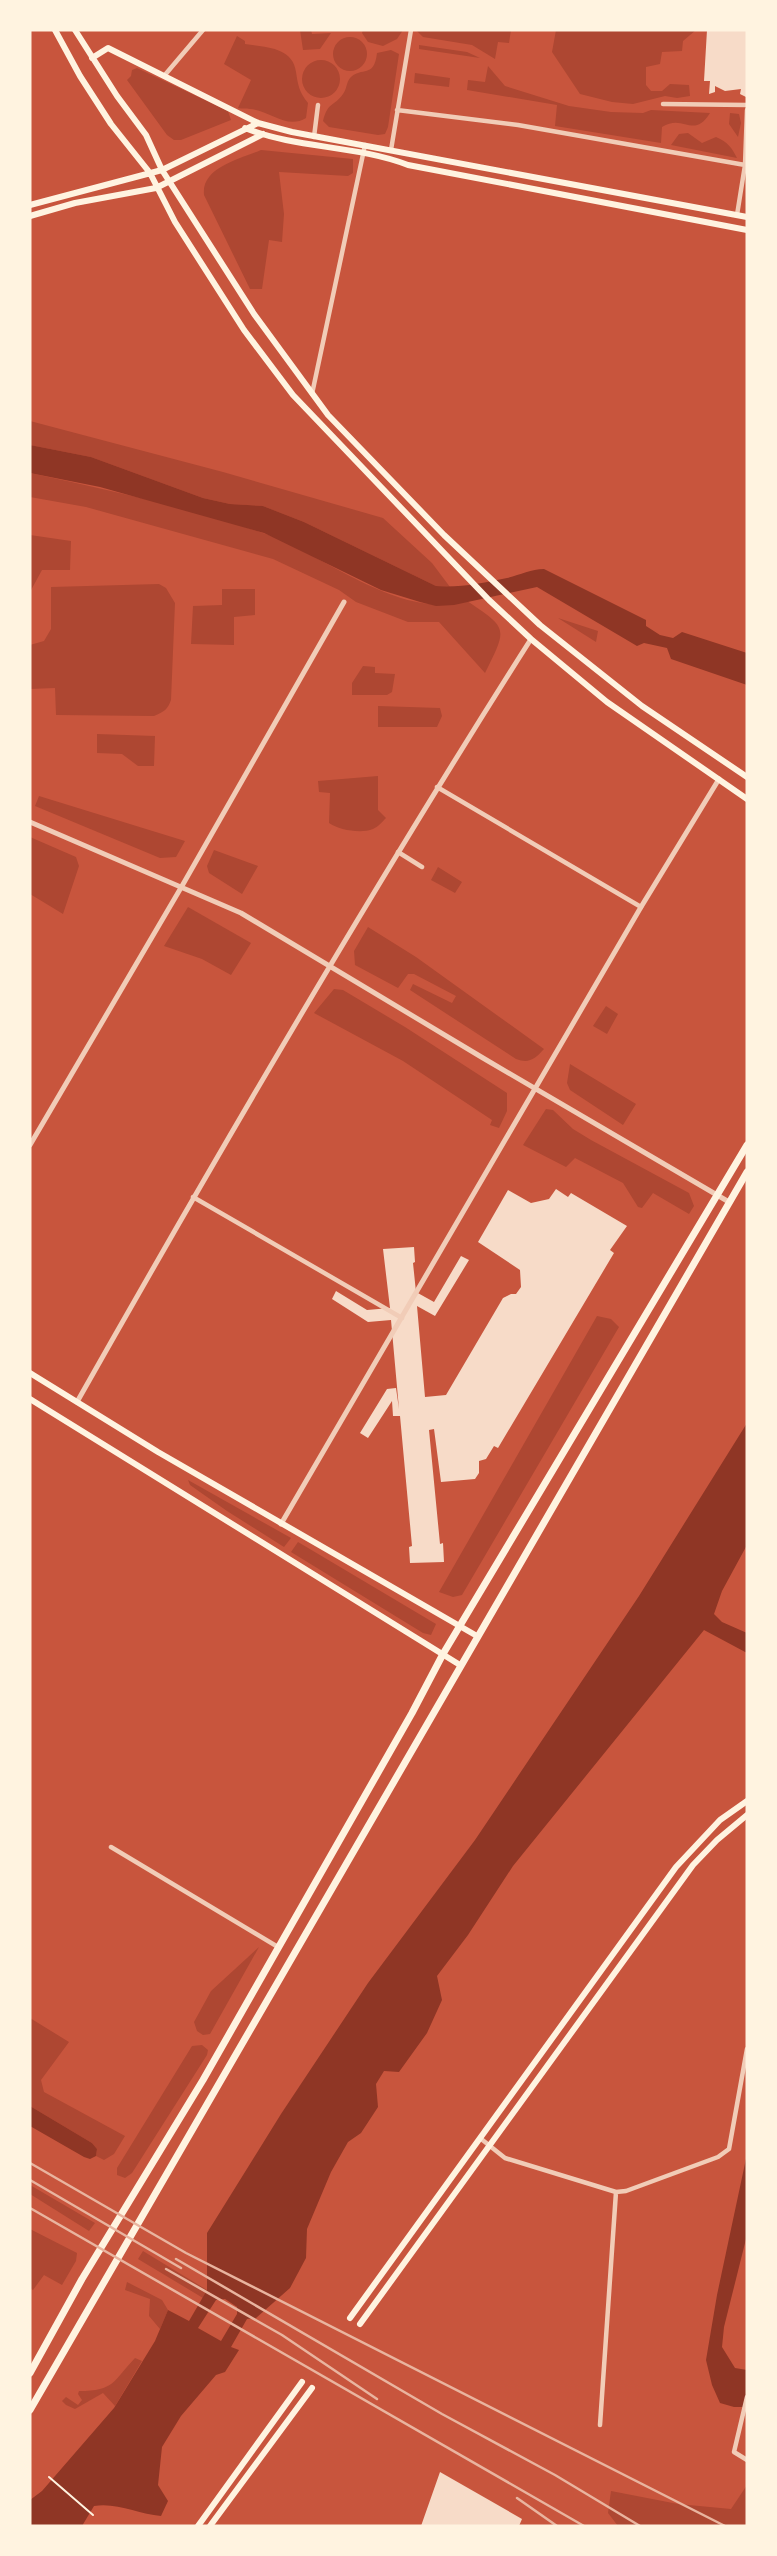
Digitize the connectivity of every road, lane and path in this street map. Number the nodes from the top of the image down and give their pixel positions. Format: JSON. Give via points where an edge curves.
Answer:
{"nodes":[{"id":1,"x":75,"y":30,"type":"edge"},
{"id":2,"x":203,"y":30,"type":"edge"},
{"id":3,"x":411,"y":30,"type":"edge"},
{"id":4,"x":56,"y":31,"type":"edge"},
{"id":5,"x":92,"y":58,"type":"junction"},
{"id":6,"x":164,"y":77,"type":"junction"},
{"id":7,"x":663,"y":104,"type":"dead end"},
{"id":8,"x":318,"y":105,"type":"dead end"},
{"id":9,"x":747,"y":108,"type":"edge"},
{"id":10,"x":397,"y":110,"type":"junction"},
{"id":11,"x":262,"y":124,"type":"junction"},
{"id":12,"x":245,"y":128,"type":"junction"},
{"id":13,"x":263,"y":135,"type":"junction"},
{"id":14,"x":314,"y":138,"type":"junction"},
{"id":15,"x":365,"y":145,"type":"junction"},
{"id":16,"x":391,"y":149,"type":"junction"},
{"id":17,"x":363,"y":153,"type":"junction"},
{"id":18,"x":745,"y":164,"type":"junction"},
{"id":19,"x":162,"y":170,"type":"junction"},
{"id":20,"x":150,"y":173,"type":"junction"},
{"id":21,"x":169,"y":182,"type":"junction"},
{"id":22,"x":156,"y":187,"type":"junction"},
{"id":23,"x":30,"y":205,"type":"edge"},
{"id":24,"x":737,"y":215,"type":"junction"},
{"id":25,"x":30,"y":216,"type":"edge"},
{"id":26,"x":747,"y":217,"type":"edge"},
{"id":27,"x":747,"y":230,"type":"edge"},
{"id":28,"x":312,"y":394,"type":"junction"},
{"id":29,"x":344,"y":602,"type":"dead end"},
{"id":30,"x":531,"y":639,"type":"junction"},
{"id":31,"x":747,"y":777,"type":"edge"},
{"id":32,"x":719,"y":779,"type":"junction"},
{"id":33,"x":436,"y":787,"type":"junction"},
{"id":34,"x":747,"y":799,"type":"edge"},
{"id":35,"x":30,"y":822,"type":"edge"},
{"id":36,"x":397,"y":851,"type":"junction"},
{"id":37,"x":422,"y":867,"type":"dead end"},
{"id":38,"x":182,"y":886,"type":"junction"},
{"id":39,"x":641,"y":907,"type":"junction"},
{"id":40,"x":329,"y":966,"type":"junction"},
{"id":41,"x":536,"y":1090,"type":"junction"},
{"id":42,"x":30,"y":1145,"type":"edge"},
{"id":43,"x":747,"y":1145,"type":"edge"},
{"id":44,"x":747,"y":1172,"type":"edge"},
{"id":45,"x":718,"y":1196,"type":"junction"},
{"id":46,"x":193,"y":1197,"type":"junction"},
{"id":47,"x":730,"y":1202,"type":"junction"},
{"id":48,"x":402,"y":1318,"type":"junction"},
{"id":49,"x":30,"y":1373,"type":"edge"},
{"id":50,"x":30,"y":1399,"type":"edge"},
{"id":51,"x":77,"y":1402,"type":"junction"},
{"id":52,"x":282,"y":1524,"type":"junction"},
{"id":53,"x":461,"y":1626,"type":"junction"},
{"id":54,"x":477,"y":1636,"type":"junction"},
{"id":55,"x":443,"y":1654,"type":"junction"},
{"id":56,"x":460,"y":1665,"type":"junction"},
{"id":57,"x":747,"y":1801,"type":"edge"},
{"id":58,"x":747,"y":1815,"type":"edge"},
{"id":59,"x":111,"y":1847,"type":"dead end"},
{"id":60,"x":278,"y":1947,"type":"junction"},
{"id":61,"x":747,"y":2049,"type":"edge"},
{"id":62,"x":480,"y":2137,"type":"junction"},
{"id":63,"x":489,"y":2145,"type":"junction"},
{"id":64,"x":616,"y":2192,"type":"junction"},
{"id":65,"x":350,"y":2318,"type":"dead end"},
{"id":66,"x":360,"y":2324,"type":"dead end"},
{"id":67,"x":30,"y":2374,"type":"edge"},
{"id":68,"x":302,"y":2382,"type":"dead end"},
{"id":69,"x":312,"y":2388,"type":"dead end"},
{"id":70,"x":747,"y":2397,"type":"edge"},
{"id":71,"x":30,"y":2410,"type":"edge"},
{"id":72,"x":600,"y":2426,"type":"dead end"},
{"id":73,"x":747,"y":2460,"type":"edge"},
{"id":74,"x":48,"y":2477,"type":"dead end"},
{"id":75,"x":93,"y":2515,"type":"dead end"},
{"id":76,"x":198,"y":2526,"type":"edge"},
{"id":77,"x":210,"y":2526,"type":"edge"}],
"edges":[{"from":1,"to":5,"type":"main road"},
{"from":2,"to":6,"type":"street"},
{"from":3,"to":10,"type":"street"},
{"from":4,"to":20,"type":"main road","via":[[111,124]]},
{"from":5,"to":6,"type":"main road","via":[[108,48]]},
{"from":5,"to":19,"type":"main road","via":[[146,135]]},
{"from":6,"to":11,"type":"main road"},
{"from":7,"to":9,"type":"street"},
{"from":8,"to":14,"type":"street"},
{"from":9,"to":18,"type":"street"},
{"from":10,"to":16,"type":"street"},
{"from":10,"to":18,"type":"street","via":[[518,125]]},
{"from":11,"to":12,"type":"main road"},
{"from":11,"to":13,"type":"main road"},
{"from":11,"to":14,"type":"main road"},
{"from":12,"to":13,"type":"main road"},
{"from":12,"to":19,"type":"main road"},
{"from":13,"to":17,"type":"main road"},
{"from":13,"to":21,"type":"main road"},
{"from":14,"to":15,"type":"main road"},
{"from":15,"to":16,"type":"main road"},
{"from":15,"to":17,"type":"street"},
{"from":16,"to":24,"type":"main road"},
{"from":17,"to":27,"type":"main road"},
{"from":17,"to":28,"type":"street"},
{"from":18,"to":24,"type":"street"},
{"from":19,"to":20,"type":"main road"},
{"from":19,"to":21,"type":"main road"},
{"from":20,"to":22,"type":"main road"},
{"from":20,"to":23,"type":"main road"},
{"from":21,"to":22,"type":"main road"},
{"from":21,"to":28,"type":"main road","via":[[270,339]]},
{"from":22,"to":25,"type":"main road"},
{"from":22,"to":30,"type":"main road","via":[[244,330],[293,396]]},
{"from":24,"to":26,"type":"main road"},
{"from":28,"to":31,"type":"main road","via":[[444,535],[540,625],[681,734]]},
{"from":29,"to":38,"type":"street"},
{"from":30,"to":32,"type":"main road","via":[[607,702]]},
{"from":30,"to":33,"type":"street"},
{"from":32,"to":34,"type":"main road"},
{"from":32,"to":39,"type":"street"},
{"from":33,"to":36,"type":"street"},
{"from":33,"to":39,"type":"street"},
{"from":35,"to":38,"type":"street"},
{"from":36,"to":37,"type":"street"},
{"from":36,"to":40,"type":"street"},
{"from":38,"to":40,"type":"street","via":[[241,913]]},
{"from":38,"to":42,"type":"street"},
{"from":39,"to":41,"type":"street"},
{"from":40,"to":41,"type":"street"},
{"from":40,"to":46,"type":"street"},
{"from":41,"to":45,"type":"street"},
{"from":41,"to":48,"type":"street"},
{"from":43,"to":45,"type":"main road"},
{"from":44,"to":47,"type":"main road"},
{"from":45,"to":47,"type":"street"},
{"from":45,"to":53,"type":"main road"},
{"from":46,"to":48,"type":"street"},
{"from":46,"to":51,"type":"street"},
{"from":47,"to":54,"type":"main road"},
{"from":48,"to":52,"type":"street"},
{"from":49,"to":51,"type":"main road"},
{"from":50,"to":55,"type":"main road"},
{"from":51,"to":52,"type":"main road"},
{"from":52,"to":53,"type":"main road"},
{"from":53,"to":54,"type":"main road"},
{"from":53,"to":55,"type":"main road"},
{"from":54,"to":56,"type":"main road"},
{"from":55,"to":56,"type":"main road"},
{"from":55,"to":60,"type":"main road"},
{"from":56,"to":71,"type":"main road"},
{"from":57,"to":62,"type":"main road","via":[[720,1820],[676,1867]]},
{"from":58,"to":63,"type":"main road","via":[[693,1865]]},
{"from":59,"to":60,"type":"street"},
{"from":60,"to":67,"type":"main road"},
{"from":61,"to":64,"type":"street","via":[[729,2149],[719,2157]]},
{"from":62,"to":63,"type":"street"},
{"from":62,"to":65,"type":"main road"},
{"from":63,"to":64,"type":"street","via":[[505,2158]]},
{"from":63,"to":66,"type":"main road"},
{"from":64,"to":72,"type":"street"},
{"from":68,"to":76,"type":"main road"},
{"from":69,"to":77,"type":"main road"},
{"from":70,"to":73,"type":"street","via":[[734,2452]]},
{"from":74,"to":75,"type":"path"}]}
